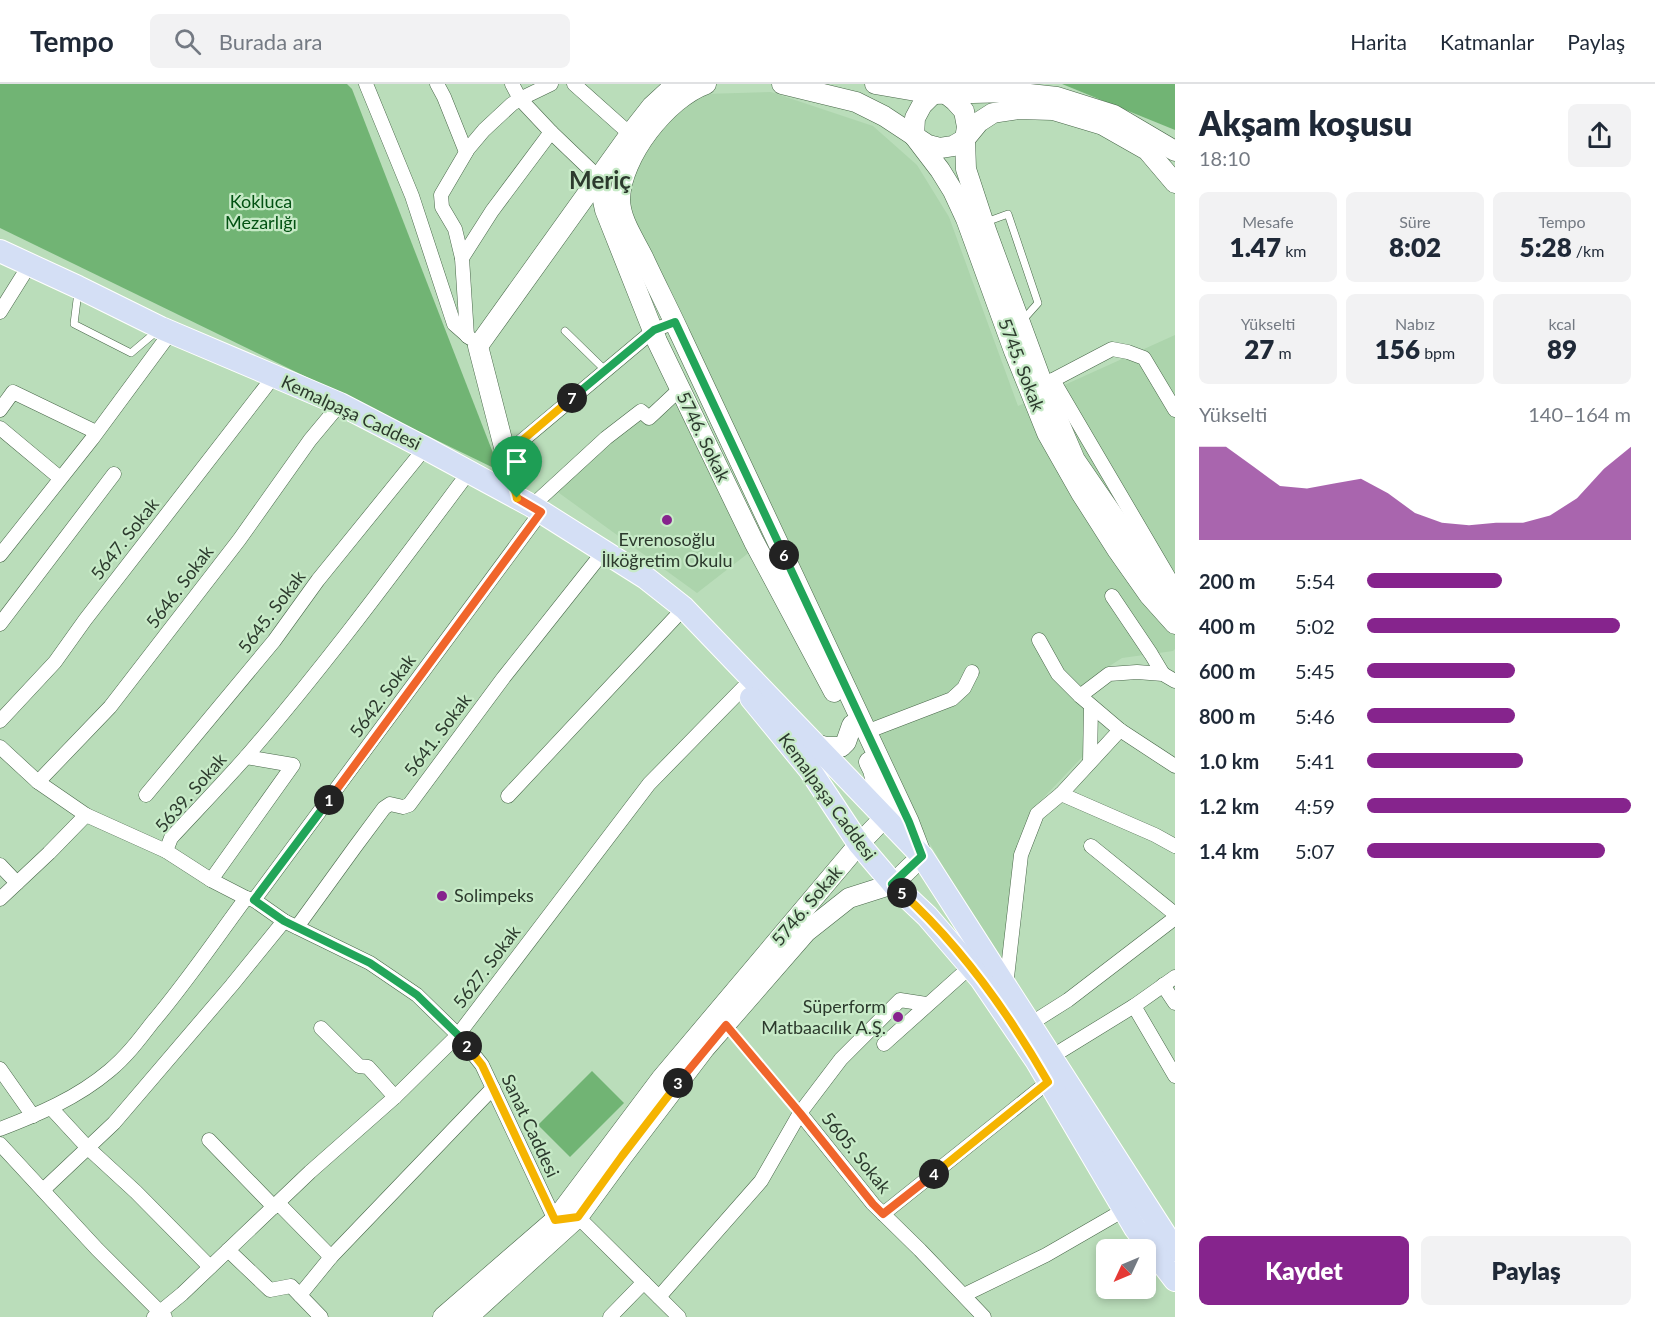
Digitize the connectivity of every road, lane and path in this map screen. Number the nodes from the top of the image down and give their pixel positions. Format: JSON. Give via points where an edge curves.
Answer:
{"nodes":[{"id":1,"x":366,"y":84,"type":"edge"},
{"id":2,"x":437,"y":84,"type":"edge"},
{"id":3,"x":512,"y":84,"type":"edge"},
{"id":4,"x":551,"y":84,"type":"edge"},
{"id":5,"x":574,"y":84,"type":"edge"},
{"id":6,"x":666,"y":84,"type":"edge"},
{"id":7,"x":675,"y":84,"type":"edge"},
{"id":8,"x":706,"y":84,"type":"edge"},
{"id":9,"x":782,"y":84,"type":"edge"},
{"id":10,"x":875,"y":84,"type":"edge"},
{"id":11,"x":939,"y":94,"type":"junction"},
{"id":12,"x":520,"y":99,"type":"junction"},
{"id":13,"x":652,"y":106,"type":"junction"},
{"id":14,"x":552,"y":132,"type":"junction"},
{"id":15,"x":630,"y":134,"type":"junction"},
{"id":16,"x":914,"y":136,"type":"junction"},
{"id":17,"x":965,"y":139,"type":"junction"},
{"id":18,"x":1175,"y":151,"type":"edge"},
{"id":19,"x":466,"y":152,"type":"junction"},
{"id":20,"x":598,"y":177,"type":"junction"},
{"id":21,"x":1175,"y":183,"type":"edge"},
{"id":22,"x":0,"y":251,"type":"edge"},
{"id":23,"x":462,"y":258,"type":"junction"},
{"id":24,"x":30,"y":264,"type":"junction"},
{"id":25,"x":78,"y":287,"type":"junction"},
{"id":26,"x":0,"y":312,"type":"edge"},
{"id":27,"x":675,"y":322,"type":"junction"},
{"id":28,"x":166,"y":330,"type":"junction"},
{"id":29,"x":654,"y":330,"type":"junction"},
{"id":30,"x":565,"y":331,"type":"dead end"},
{"id":31,"x":472,"y":341,"type":"junction"},
{"id":32,"x":604,"y":370,"type":"junction"},
{"id":33,"x":274,"y":376,"type":"junction"},
{"id":34,"x":1048,"y":383,"type":"junction"},
{"id":35,"x":680,"y":389,"type":"junction"},
{"id":36,"x":340,"y":404,"type":"junction"},
{"id":37,"x":0,"y":410,"type":"edge"},
{"id":38,"x":1175,"y":410,"type":"edge"},
{"id":39,"x":0,"y":428,"type":"edge"},
{"id":40,"x":96,"y":432,"type":"junction"},
{"id":41,"x":425,"y":448,"type":"junction"},
{"id":42,"x":505,"y":455,"type":"junction"},
{"id":43,"x":469,"y":472,"type":"junction"},
{"id":44,"x":114,"y":474,"type":"dead end"},
{"id":45,"x":60,"y":478,"type":"junction"},
{"id":46,"x":530,"y":505,"type":"junction"},
{"id":47,"x":604,"y":551,"type":"junction"},
{"id":48,"x":0,"y":555,"type":"edge"},
{"id":49,"x":1175,"y":589,"type":"edge"},
{"id":50,"x":1112,"y":596,"type":"dead end"},
{"id":51,"x":1175,"y":599,"type":"edge"},
{"id":52,"x":684,"y":608,"type":"junction"},
{"id":53,"x":0,"y":624,"type":"edge"},
{"id":54,"x":1175,"y":624,"type":"edge"},
{"id":55,"x":1039,"y":640,"type":"dead end"},
{"id":56,"x":972,"y":672,"type":"dead end"},
{"id":57,"x":1169,"y":678,"type":"edge"},
{"id":58,"x":743,"y":688,"type":"junction"},
{"id":59,"x":1085,"y":701,"type":"junction"},
{"id":60,"x":0,"y":721,"type":"edge"},
{"id":61,"x":859,"y":728,"type":"junction"},
{"id":62,"x":1120,"y":730,"type":"junction"},
{"id":63,"x":813,"y":743,"type":"junction"},
{"id":64,"x":0,"y":747,"type":"edge"},
{"id":65,"x":246,"y":757,"type":"junction"},
{"id":66,"x":1090,"y":762,"type":"junction"},
{"id":67,"x":1175,"y":766,"type":"edge"},
{"id":68,"x":38,"y":782,"type":"junction"},
{"id":69,"x":1061,"y":794,"type":"junction"},
{"id":70,"x":146,"y":795,"type":"dead end"},
{"id":71,"x":508,"y":796,"type":"dead end"},
{"id":72,"x":86,"y":814,"type":"junction"},
{"id":73,"x":885,"y":817,"type":"junction"},
{"id":74,"x":859,"y":844,"type":"junction"},
{"id":75,"x":1091,"y":846,"type":"dead end"},
{"id":76,"x":1175,"y":846,"type":"edge"},
{"id":77,"x":166,"y":851,"type":"junction"},
{"id":78,"x":922,"y":856,"type":"junction"},
{"id":79,"x":0,"y":865,"type":"edge"},
{"id":80,"x":211,"y":880,"type":"junction"},
{"id":81,"x":17,"y":883,"type":"junction"},
{"id":82,"x":892,"y":884,"type":"junction"},
{"id":83,"x":0,"y":899,"type":"edge"},
{"id":84,"x":250,"y":899,"type":"junction"},
{"id":85,"x":1175,"y":916,"type":"edge"},
{"id":86,"x":284,"y":921,"type":"junction"},
{"id":87,"x":297,"y":927,"type":"junction"},
{"id":88,"x":970,"y":967,"type":"junction"},
{"id":89,"x":1175,"y":977,"type":"edge"},
{"id":90,"x":1163,"y":985,"type":"junction"},
{"id":91,"x":1006,"y":986,"type":"junction"},
{"id":92,"x":1175,"y":1003,"type":"edge"},
{"id":93,"x":926,"y":1004,"type":"junction"},
{"id":94,"x":1134,"y":1006,"type":"junction"},
{"id":95,"x":1030,"y":1024,"type":"junction"},
{"id":96,"x":726,"y":1025,"type":"junction"},
{"id":97,"x":321,"y":1028,"type":"dead end"},
{"id":98,"x":458,"y":1035,"type":"junction"},
{"id":99,"x":884,"y":1044,"type":"dead end"},
{"id":100,"x":1051,"y":1057,"type":"junction"},
{"id":101,"x":0,"y":1069,"type":"edge"},
{"id":102,"x":1175,"y":1076,"type":"edge"},
{"id":103,"x":1048,"y":1082,"type":"junction"},
{"id":104,"x":493,"y":1088,"type":"junction"},
{"id":105,"x":395,"y":1097,"type":"junction"},
{"id":106,"x":51,"y":1108,"type":"junction"},
{"id":107,"x":800,"y":1113,"type":"junction"},
{"id":108,"x":33,"y":1116,"type":"junction"},
{"id":109,"x":0,"y":1129,"type":"edge"},
{"id":110,"x":209,"y":1140,"type":"dead end"},
{"id":111,"x":0,"y":1144,"type":"edge"},
{"id":112,"x":87,"y":1147,"type":"junction"},
{"id":113,"x":43,"y":1190,"type":"junction"},
{"id":114,"x":276,"y":1205,"type":"junction"},
{"id":115,"x":1124,"y":1210,"type":"junction"},
{"id":116,"x":883,"y":1214,"type":"junction"},
{"id":117,"x":578,"y":1217,"type":"junction"},
{"id":118,"x":555,"y":1220,"type":"junction"},
{"id":119,"x":228,"y":1250,"type":"junction"},
{"id":120,"x":1175,"y":1250,"type":"edge"},
{"id":121,"x":330,"y":1257,"type":"junction"},
{"id":122,"x":210,"y":1267,"type":"junction"},
{"id":123,"x":1175,"y":1280,"type":"edge"},
{"id":124,"x":644,"y":1282,"type":"junction"},
{"id":125,"x":300,"y":1294,"type":"junction"},
{"id":126,"x":964,"y":1295,"type":"junction"},
{"id":127,"x":659,"y":1297,"type":"junction"},
{"id":128,"x":160,"y":1315,"type":"edge"},
{"id":129,"x":978,"y":1315,"type":"edge"},
{"id":130,"x":321,"y":1317,"type":"edge"},
{"id":131,"x":443,"y":1317,"type":"edge"},
{"id":132,"x":468,"y":1317,"type":"edge"},
{"id":133,"x":610,"y":1317,"type":"edge"},
{"id":134,"x":679,"y":1317,"type":"edge"}],
"edges":[{"from":1,"to":31,"type":"street","via":[[412,196],[454,324]]},
{"from":2,"to":19,"type":"street"},
{"from":3,"to":12,"type":"street"},
{"from":4,"to":12,"type":"street"},
{"from":5,"to":15,"type":"street"},
{"from":6,"to":13,"type":"street"},
{"from":7,"to":13,"type":"street"},
{"from":8,"to":27,"type":"street","name":"5746. Sokak","via":[[680,98],[656,123],[635,151],[622,181],[620,201],[625,221]]},
{"from":9,"to":16,"type":"street","via":[[856,102]]},
{"from":10,"to":11,"type":"street"},
{"from":11,"to":16,"type":"street","via":[[922,105],[915,118]]},
{"from":11,"to":17,"type":"street","name":"5745. Sokak","via":[[955,101],[964,111]]},
{"from":11,"to":18,"type":"street","via":[[1012,92],[1057,97],[1114,115]]},
{"from":12,"to":14,"type":"street"},
{"from":12,"to":19,"type":"street","via":[[484,130]]},
{"from":13,"to":15,"type":"street"},
{"from":14,"to":20,"type":"street"},
{"from":14,"to":23,"type":"street"},
{"from":15,"to":20,"type":"street"},
{"from":16,"to":17,"type":"street","via":[[940,148]]},
{"from":16,"to":54,"type":"street","name":"5745. Sokak","via":[[958,200],[1047,433],[1118,551]]},
{"from":17,"to":21,"type":"street","via":[[993,113],[1053,110],[1103,125],[1147,150]]},
{"from":17,"to":34,"type":"street","name":"5745. Sokak","via":[[966,169],[984,222],[1020,323]]},
{"from":19,"to":23,"type":"street","via":[[441,195]]},
{"from":20,"to":29,"type":"street","name":"5746. Sokak","via":[[605,210]]},
{"from":20,"to":31,"type":"street"},
{"from":22,"to":24,"type":"main road","name":"Kemalpaşa Caddesi"},
{"from":23,"to":31,"type":"street"},
{"from":24,"to":25,"type":"main road","name":"Kemalpaşa Caddesi"},
{"from":24,"to":26,"type":"street"},
{"from":25,"to":28,"type":"main road","name":"Kemalpaşa Caddesi"},
{"from":25,"to":28,"type":"lane","via":[[74,324],[131,353]]},
{"from":27,"to":29,"type":"street"},
{"from":27,"to":61,"type":"street","name":"5746. Sokak"},
{"from":28,"to":33,"type":"main road","name":"Kemalpaşa Caddesi"},
{"from":28,"to":40,"type":"street"},
{"from":29,"to":32,"type":"street"},
{"from":29,"to":35,"type":"street","name":"5746. Sokak"},
{"from":30,"to":32,"type":"lane"},
{"from":31,"to":42,"type":"street"},
{"from":32,"to":42,"type":"street"},
{"from":33,"to":36,"type":"main road","name":"Kemalpaşa Caddesi"},
{"from":33,"to":60,"type":"street","name":"5647. Sokak","via":[[55,662]]},
{"from":34,"to":38,"type":"street","via":[[1112,349],[1128,352],[1144,358]]},
{"from":34,"to":49,"type":"street"},
{"from":34,"to":51,"type":"street","name":"5745. Sokak","via":[[1075,460]]},
{"from":35,"to":46,"type":"street","name":"5642. Sokak","via":[[649,418],[641,411],[606,438]]},
{"from":35,"to":61,"type":"street","name":"5746. Sokak","via":[[754,542]]},
{"from":36,"to":41,"type":"main road","name":"Kemalpaşa Caddesi"},
{"from":36,"to":68,"type":"street","name":"5646. Sokak","via":[[117,698]]},
{"from":37,"to":40,"type":"street","via":[[13,392]]},
{"from":39,"to":45,"type":"street"},
{"from":40,"to":45,"type":"street"},
{"from":41,"to":43,"type":"main road","name":"Kemalpaşa Caddesi"},
{"from":41,"to":70,"type":"street","name":"5645. Sokak","via":[[274,641]]},
{"from":42,"to":46,"type":"street"},
{"from":43,"to":46,"type":"main road","name":"Kemalpaşa Caddesi"},
{"from":43,"to":65,"type":"street","name":"5639. Sokak"},
{"from":44,"to":53,"type":"street"},
{"from":45,"to":48,"type":"street"},
{"from":46,"to":47,"type":"main road","name":"Kemalpaşa Caddesi"},
{"from":46,"to":84,"type":"street","name":"5642. Sokak"},
{"from":47,"to":52,"type":"main road","name":"Kemalpaşa Caddesi"},
{"from":47,"to":87,"type":"street","name":"5641. Sokak","via":[[409,805],[390,804],[384,808]]},
{"from":50,"to":57,"type":"street"},
{"from":52,"to":58,"type":"main road","name":"Kemalpaşa Caddesi"},
{"from":52,"to":63,"type":"main road","name":"Kemalpaşa Caddesi"},
{"from":52,"to":71,"type":"street"},
{"from":55,"to":59,"type":"street","via":[[1058,675]]},
{"from":56,"to":61,"type":"street","via":[[964,688],[952,699]]},
{"from":57,"to":59,"type":"street","via":[[1137,672],[1109,674]]},
{"from":58,"to":74,"type":"main road","name":"Kemalpaşa Caddesi","via":[[810,770]]},
{"from":58,"to":98,"type":"street","name":"5627. Sokak","via":[[650,784]]},
{"from":59,"to":62,"type":"street"},
{"from":59,"to":66,"type":"street"},
{"from":61,"to":63,"type":"street","via":[[841,747]]},
{"from":61,"to":73,"type":"street","name":"5746. Sokak"},
{"from":61,"to":78,"type":"street","name":"5746. Sokak","via":[[909,822]]},
{"from":62,"to":66,"type":"street"},
{"from":62,"to":67,"type":"street"},
{"from":63,"to":73,"type":"main road","name":"Kemalpaşa Caddesi"},
{"from":64,"to":68,"type":"street"},
{"from":65,"to":77,"type":"street","name":"5639. Sokak","via":[[171,838]]},
{"from":65,"to":80,"type":"street","via":[[293,765]]},
{"from":66,"to":69,"type":"street"},
{"from":68,"to":72,"type":"street"},
{"from":69,"to":76,"type":"street"},
{"from":69,"to":91,"type":"street","via":[[1036,814],[1021,855]]},
{"from":72,"to":77,"type":"street"},
{"from":72,"to":81,"type":"street"},
{"from":73,"to":74,"type":"street","name":"5746. Sokak"},
{"from":73,"to":78,"type":"main road","name":"Kemalpaşa Caddesi"},
{"from":74,"to":82,"type":"main road","name":"Kemalpaşa Caddesi"},
{"from":74,"to":118,"type":"street","name":"5746. Sokak","via":[[661,1079]]},
{"from":75,"to":85,"type":"street"},
{"from":77,"to":80,"type":"street","name":"5639. Sokak"},
{"from":78,"to":82,"type":"street"},
{"from":78,"to":91,"type":"main road","name":"Kemalpaşa Caddesi"},
{"from":79,"to":81,"type":"street"},
{"from":80,"to":84,"type":"street","name":"5639. Sokak"},
{"from":81,"to":83,"type":"street"},
{"from":82,"to":88,"type":"main road","name":"Kemalpaşa Caddesi","via":[[927,916]]},
{"from":82,"to":96,"type":"street","via":[[849,898],[806,932]]},
{"from":84,"to":86,"type":"street","name":"Sanat Caddesi"},
{"from":84,"to":106,"type":"street","via":[[123,1058],[78,1094]]},
{"from":85,"to":95,"type":"street","via":[[1068,1000]]},
{"from":86,"to":87,"type":"street","name":"Sanat Caddesi"},
{"from":86,"to":112,"type":"street","via":[[114,1123]]},
{"from":87,"to":98,"type":"street","name":"Sanat Caddesi","via":[[370,963],[417,995]]},
{"from":88,"to":93,"type":"street"},
{"from":88,"to":103,"type":"main road","name":"Kemalpaşa Caddesi"},
{"from":89,"to":90,"type":"street"},
{"from":90,"to":92,"type":"street"},
{"from":90,"to":94,"type":"street"},
{"from":91,"to":95,"type":"main road","name":"Kemalpaşa Caddesi"},
{"from":93,"to":99,"type":"street"},
{"from":93,"to":107,"type":"street","name":"5605. Sokak","via":[[900,1000],[841,1059]]},
{"from":94,"to":100,"type":"street"},
{"from":94,"to":102,"type":"street"},
{"from":95,"to":100,"type":"main road","name":"Kemalpaşa Caddesi"},
{"from":96,"to":107,"type":"lane"},
{"from":96,"to":117,"type":"street"},
{"from":97,"to":105,"type":"street","via":[[359,1066],[368,1067]]},
{"from":98,"to":104,"type":"street","name":"Sanat Caddesi","via":[[482,1065]]},
{"from":98,"to":105,"type":"street","name":"5627. Sokak"},
{"from":100,"to":120,"type":"main road","name":"Kemalpaşa Caddesi"},
{"from":101,"to":108,"type":"street"},
{"from":103,"to":115,"type":"main road","name":"Kemalpaşa Caddesi"},
{"from":103,"to":116,"type":"street"},
{"from":104,"to":118,"type":"street","name":"Sanat Caddesi"},
{"from":104,"to":121,"type":"street"},
{"from":105,"to":114,"type":"street","name":"5627. Sokak"},
{"from":106,"to":108,"type":"street"},
{"from":106,"to":112,"type":"street"},
{"from":107,"to":116,"type":"street","name":"5605. Sokak"},
{"from":107,"to":127,"type":"street","via":[[761,1181]]},
{"from":108,"to":109,"type":"street"},
{"from":110,"to":114,"type":"street"},
{"from":111,"to":113,"type":"street"},
{"from":112,"to":113,"type":"street"},
{"from":112,"to":122,"type":"street"},
{"from":113,"to":128,"type":"street"},
{"from":114,"to":119,"type":"street","name":"5627. Sokak"},
{"from":114,"to":121,"type":"street"},
{"from":115,"to":123,"type":"main road","name":"Kemalpaşa Caddesi"},
{"from":115,"to":126,"type":"street","via":[[1046,1255]]},
{"from":116,"to":126,"type":"street","name":"5605. Sokak"},
{"from":117,"to":118,"type":"street"},
{"from":117,"to":124,"type":"street"},
{"from":117,"to":132,"type":"street"},
{"from":118,"to":131,"type":"street","name":"5746. Sokak"},
{"from":119,"to":122,"type":"street","name":"5627. Sokak"},
{"from":119,"to":125,"type":"street","via":[[270,1290],[291,1286]]},
{"from":121,"to":125,"type":"street"},
{"from":122,"to":128,"type":"street","name":"5627. Sokak"},
{"from":124,"to":127,"type":"street"},
{"from":124,"to":133,"type":"street"},
{"from":125,"to":130,"type":"street"},
{"from":126,"to":129,"type":"street","name":"5605. Sokak"},
{"from":127,"to":134,"type":"street"}]}
